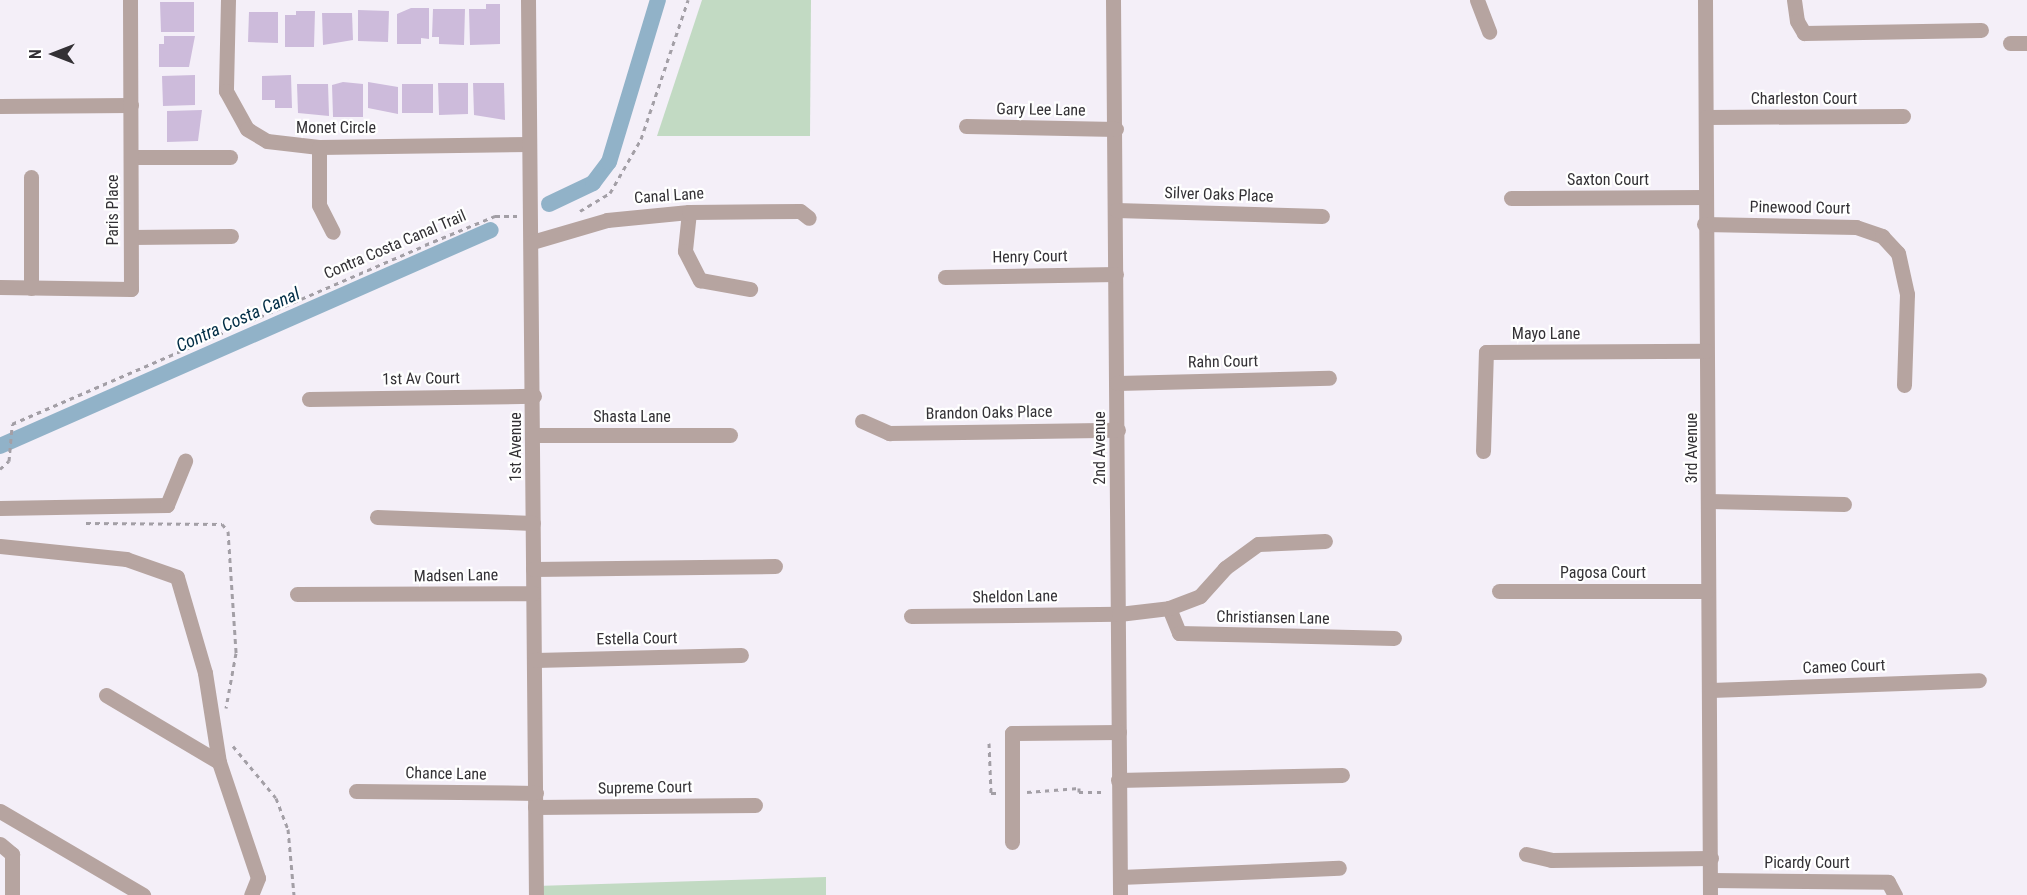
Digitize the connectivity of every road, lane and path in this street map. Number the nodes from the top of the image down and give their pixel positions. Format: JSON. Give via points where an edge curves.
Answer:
{"nodes":[{"id":1,"x":130,"y":0,"type":"edge"},
{"id":2,"x":228,"y":0,"type":"edge"},
{"id":3,"x":528,"y":0,"type":"edge"},
{"id":4,"x":688,"y":0,"type":"edge"},
{"id":5,"x":1113,"y":0,"type":"edge"},
{"id":6,"x":1477,"y":0,"type":"edge"},
{"id":7,"x":1705,"y":0,"type":"edge"},
{"id":8,"x":1794,"y":0,"type":"edge"},
{"id":9,"x":1980,"y":30,"type":"dead end"},
{"id":10,"x":1489,"y":32,"type":"dead end"},
{"id":11,"x":2010,"y":43,"type":"dead end"},
{"id":12,"x":2027,"y":43,"type":"edge"},
{"id":13,"x":130,"y":105,"type":"junction"},
{"id":14,"x":0,"y":106,"type":"edge"},
{"id":15,"x":1903,"y":116,"type":"dead end"},
{"id":16,"x":1706,"y":117,"type":"junction"},
{"id":17,"x":966,"y":126,"type":"dead end"},
{"id":18,"x":1116,"y":129,"type":"junction"},
{"id":19,"x":529,"y":144,"type":"junction"},
{"id":20,"x":320,"y":147,"type":"junction"},
{"id":21,"x":230,"y":157,"type":"dead end"},
{"id":22,"x":130,"y":158,"type":"junction"},
{"id":23,"x":31,"y":177,"type":"dead end"},
{"id":24,"x":1511,"y":198,"type":"dead end"},
{"id":25,"x":1705,"y":198,"type":"junction"},
{"id":26,"x":1116,"y":210,"type":"junction"},
{"id":27,"x":688,"y":212,"type":"junction"},
{"id":28,"x":571,"y":216,"type":"dead end"},
{"id":29,"x":1322,"y":216,"type":"dead end"},
{"id":30,"x":809,"y":218,"type":"dead end"},
{"id":31,"x":531,"y":219,"type":"junction"},
{"id":32,"x":1704,"y":224,"type":"junction"},
{"id":33,"x":333,"y":232,"type":"dead end"},
{"id":34,"x":231,"y":236,"type":"dead end"},
{"id":35,"x":131,"y":237,"type":"junction"},
{"id":36,"x":532,"y":242,"type":"junction"},
{"id":37,"x":1116,"y":274,"type":"junction"},
{"id":38,"x":945,"y":277,"type":"dead end"},
{"id":39,"x":0,"y":287,"type":"edge"},
{"id":40,"x":31,"y":288,"type":"junction"},
{"id":41,"x":750,"y":289,"type":"dead end"},
{"id":42,"x":1706,"y":351,"type":"junction"},
{"id":43,"x":1329,"y":378,"type":"dead end"},
{"id":44,"x":1117,"y":383,"type":"junction"},
{"id":45,"x":1904,"y":385,"type":"dead end"},
{"id":46,"x":534,"y":396,"type":"junction"},
{"id":47,"x":309,"y":399,"type":"dead end"},
{"id":48,"x":862,"y":421,"type":"dead end"},
{"id":49,"x":1118,"y":430,"type":"junction"},
{"id":50,"x":534,"y":435,"type":"junction"},
{"id":51,"x":730,"y":435,"type":"dead end"},
{"id":52,"x":1483,"y":451,"type":"dead end"},
{"id":53,"x":185,"y":461,"type":"dead end"},
{"id":54,"x":0,"y":469,"type":"edge"},
{"id":55,"x":1710,"y":501,"type":"junction"},
{"id":56,"x":1845,"y":504,"type":"dead end"},
{"id":57,"x":0,"y":508,"type":"edge"},
{"id":58,"x":377,"y":517,"type":"dead end"},
{"id":59,"x":534,"y":523,"type":"junction"},
{"id":60,"x":1325,"y":541,"type":"dead end"},
{"id":61,"x":0,"y":546,"type":"edge"},
{"id":62,"x":775,"y":566,"type":"dead end"},
{"id":63,"x":534,"y":569,"type":"junction"},
{"id":64,"x":1499,"y":591,"type":"dead end"},
{"id":65,"x":1707,"y":591,"type":"junction"},
{"id":66,"x":534,"y":593,"type":"junction"},
{"id":67,"x":297,"y":594,"type":"dead end"},
{"id":68,"x":1170,"y":608,"type":"junction"},
{"id":69,"x":1119,"y":614,"type":"junction"},
{"id":70,"x":910,"y":616,"type":"dead end"},
{"id":71,"x":1394,"y":638,"type":"dead end"},
{"id":72,"x":741,"y":655,"type":"dead end"},
{"id":73,"x":535,"y":660,"type":"junction"},
{"id":74,"x":1979,"y":680,"type":"dead end"},
{"id":75,"x":1711,"y":690,"type":"junction"},
{"id":76,"x":106,"y":695,"type":"dead end"},
{"id":77,"x":1119,"y":732,"type":"junction"},
{"id":78,"x":989,"y":743,"type":"dead end"},
{"id":79,"x":219,"y":762,"type":"junction"},
{"id":80,"x":1342,"y":775,"type":"dead end"},
{"id":81,"x":1118,"y":780,"type":"junction"},
{"id":82,"x":356,"y":791,"type":"dead end"},
{"id":83,"x":1012,"y":792,"type":"junction"},
{"id":84,"x":1105,"y":792,"type":"dead end"},
{"id":85,"x":535,"y":800,"type":"junction"},
{"id":86,"x":756,"y":805,"type":"dead end"},
{"id":87,"x":0,"y":811,"type":"edge"},
{"id":88,"x":1012,"y":842,"type":"dead end"},
{"id":89,"x":0,"y":843,"type":"edge"},
{"id":90,"x":1526,"y":854,"type":"dead end"},
{"id":91,"x":1711,"y":858,"type":"junction"},
{"id":92,"x":1339,"y":868,"type":"dead end"},
{"id":93,"x":1120,"y":877,"type":"junction"},
{"id":94,"x":1711,"y":888,"type":"edge"},
{"id":95,"x":12,"y":895,"type":"edge"},
{"id":96,"x":142,"y":895,"type":"edge"},
{"id":97,"x":250,"y":895,"type":"edge"},
{"id":98,"x":536,"y":895,"type":"edge"},
{"id":99,"x":1120,"y":895,"type":"edge"},
{"id":100,"x":1895,"y":895,"type":"edge"}],
"edges":[{"from":1,"to":13,"type":"street","name":"Paris Place"},
{"from":2,"to":20,"type":"street","name":"Monet Circle","via":[[225,91],[233,110],[247,129],[267,141]]},
{"from":3,"to":19,"type":"street","name":"1st Avenue"},
{"from":4,"to":28,"type":"path","via":[[641,139],[610,194]]},
{"from":5,"to":18,"type":"street","name":"2nd Avenue"},
{"from":6,"to":10,"type":"street"},
{"from":7,"to":16,"type":"street","name":"3rd Avenue"},
{"from":8,"to":9,"type":"street","via":[[1797,21],[1804,33]]},
{"from":11,"to":12,"type":"street"},
{"from":13,"to":14,"type":"street"},
{"from":13,"to":22,"type":"street","name":"Paris Place"},
{"from":15,"to":16,"type":"street","name":"Charleston Court"},
{"from":16,"to":25,"type":"street","name":"3rd Avenue"},
{"from":17,"to":18,"type":"street","name":"Gary Lee Lane"},
{"from":18,"to":26,"type":"street","name":"2nd Avenue"},
{"from":19,"to":20,"type":"street","name":"Monet Circle"},
{"from":19,"to":31,"type":"street","name":"1st Avenue"},
{"from":20,"to":33,"type":"street","via":[[319,205]]},
{"from":21,"to":22,"type":"street"},
{"from":22,"to":35,"type":"street","name":"Paris Place"},
{"from":23,"to":40,"type":"street"},
{"from":24,"to":25,"type":"street","name":"Saxton Court"},
{"from":25,"to":32,"type":"street","name":"3rd Avenue"},
{"from":26,"to":29,"type":"street","name":"Silver Oaks Place"},
{"from":26,"to":37,"type":"street","name":"2nd Avenue"},
{"from":27,"to":30,"type":"street","name":"Canal Lane","via":[[800,211]]},
{"from":27,"to":36,"type":"street","name":"Canal Lane","via":[[607,220]]},
{"from":27,"to":41,"type":"street","via":[[685,250],[700,280]]},
{"from":31,"to":36,"type":"street","name":"1st Avenue"},
{"from":31,"to":54,"type":"path","name":"Contra Costa Canal Trail","via":[[512,215],[485,220],[12,424],[10,455]]},
{"from":32,"to":42,"type":"street","name":"3rd Avenue"},
{"from":32,"to":45,"type":"street","name":"Pinewood Court","via":[[1856,227],[1882,236],[1898,253],[1907,294]]},
{"from":34,"to":35,"type":"street"},
{"from":35,"to":40,"type":"street","name":"Paris Place","via":[[131,289]]},
{"from":36,"to":46,"type":"street","name":"1st Avenue"},
{"from":37,"to":38,"type":"street","name":"Henry Court"},
{"from":37,"to":44,"type":"street","name":"2nd Avenue"},
{"from":39,"to":40,"type":"street","name":"Paris Place"},
{"from":42,"to":52,"type":"street","name":"Mayo Lane","via":[[1486,352]]},
{"from":42,"to":55,"type":"street","name":"3rd Avenue"},
{"from":43,"to":44,"type":"street","name":"Rahn Court"},
{"from":44,"to":49,"type":"street","name":"2nd Avenue"},
{"from":46,"to":47,"type":"street","name":"1st Av Court"},
{"from":46,"to":50,"type":"street","name":"1st Avenue"},
{"from":48,"to":49,"type":"street","name":"Brandon Oaks Place","via":[[889,432]]},
{"from":49,"to":69,"type":"street","name":"2nd Avenue"},
{"from":50,"to":51,"type":"street","name":"Shasta Lane"},
{"from":50,"to":59,"type":"street","name":"1st Avenue"},
{"from":53,"to":57,"type":"street","via":[[167,505]]},
{"from":55,"to":56,"type":"street"},
{"from":55,"to":65,"type":"street","name":"3rd Avenue"},
{"from":58,"to":59,"type":"street"},
{"from":59,"to":63,"type":"street","name":"1st Avenue"},
{"from":60,"to":68,"type":"street","name":"Sheldon Lane","via":[[1258,544],[1226,567],[1200,596]]},
{"from":61,"to":79,"type":"street","via":[[126,559],[177,578],[205,673]]},
{"from":62,"to":63,"type":"street"},
{"from":63,"to":66,"type":"street","name":"1st Avenue"},
{"from":64,"to":65,"type":"street","name":"Pagosa Court"},
{"from":65,"to":75,"type":"street","name":"3rd Avenue"},
{"from":66,"to":67,"type":"street","name":"Madsen Lane"},
{"from":66,"to":73,"type":"street","name":"1st Avenue"},
{"from":68,"to":69,"type":"street","name":"Sheldon Lane"},
{"from":68,"to":71,"type":"street","name":"Christiansen Lane","via":[[1179,633]]},
{"from":69,"to":70,"type":"street","name":"Sheldon Lane"},
{"from":69,"to":77,"type":"street","name":"2nd Avenue"},
{"from":72,"to":73,"type":"street","name":"Estella Court"},
{"from":73,"to":85,"type":"street","name":"1st Avenue"},
{"from":74,"to":75,"type":"street","name":"Cameo Court"},
{"from":75,"to":91,"type":"street","name":"3rd Avenue"},
{"from":76,"to":79,"type":"street"},
{"from":77,"to":81,"type":"street","name":"2nd Avenue"},
{"from":77,"to":83,"type":"street","via":[[1012,733]]},
{"from":78,"to":83,"type":"path","via":[[991,793]]},
{"from":79,"to":97,"type":"street","via":[[258,878]]},
{"from":80,"to":81,"type":"street"},
{"from":81,"to":93,"type":"street","name":"2nd Avenue"},
{"from":82,"to":85,"type":"street","name":"Chance Lane"},
{"from":83,"to":84,"type":"path","via":[[1079,788],[1079,792]]},
{"from":83,"to":88,"type":"street"},
{"from":85,"to":86,"type":"street","name":"Supreme Court"},
{"from":85,"to":98,"type":"street","name":"1st Avenue"},
{"from":87,"to":96,"type":"street"},
{"from":89,"to":95,"type":"street","via":[[12,854]]},
{"from":90,"to":91,"type":"street","via":[[1551,860]]},
{"from":91,"to":94,"type":"street","name":"3rd Avenue"},
{"from":92,"to":93,"type":"street"},
{"from":93,"to":99,"type":"street","name":"2nd Avenue"},
{"from":94,"to":100,"type":"street","name":"Picardy Court","via":[[1888,882]]}]}
